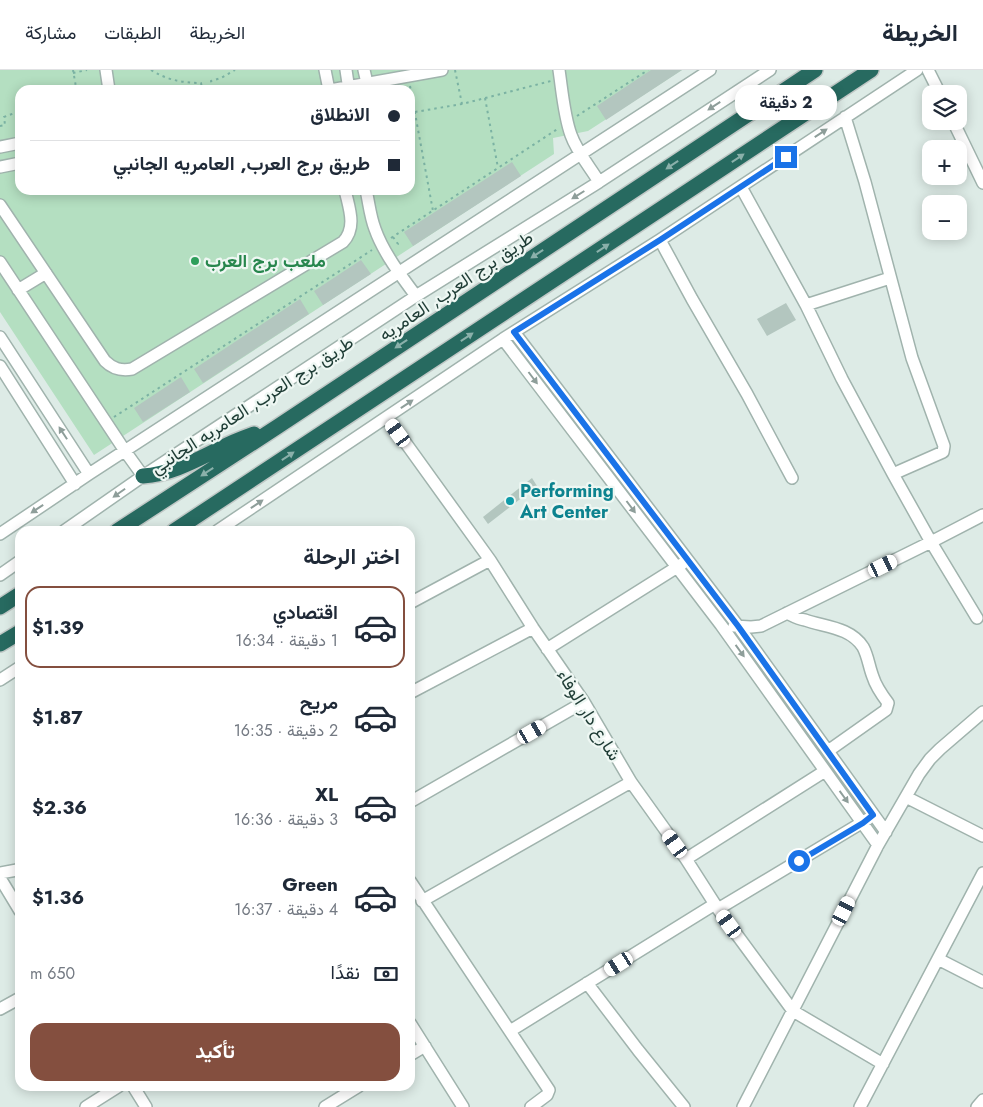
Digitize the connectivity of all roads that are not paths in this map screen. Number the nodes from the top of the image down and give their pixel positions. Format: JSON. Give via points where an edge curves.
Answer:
{"nodes":[{"id":1,"x":106,"y":70,"type":"edge"},
{"id":2,"x":325,"y":70,"type":"edge"},
{"id":3,"x":346,"y":70,"type":"edge"},
{"id":4,"x":364,"y":70,"type":"edge"},
{"id":5,"x":442,"y":70,"type":"edge"},
{"id":6,"x":710,"y":70,"type":"edge"},
{"id":7,"x":770,"y":70,"type":"edge"},
{"id":8,"x":815,"y":70,"type":"edge"},
{"id":9,"x":871,"y":70,"type":"edge"},
{"id":10,"x":917,"y":70,"type":"edge"},
{"id":11,"x":928,"y":70,"type":"edge"},
{"id":12,"x":560,"y":74,"type":"edge"},
{"id":13,"x":367,"y":84,"type":"junction"},
{"id":14,"x":108,"y":85,"type":"edge"},
{"id":15,"x":328,"y":85,"type":"edge"},
{"id":16,"x":348,"y":85,"type":"edge"},
{"id":17,"x":362,"y":85,"type":"edge"},
{"id":18,"x":936,"y":85,"type":"edge"},
{"id":19,"x":846,"y":117,"type":"junction"},
{"id":20,"x":957,"y":130,"type":"edge"},
{"id":21,"x":15,"y":144,"type":"edge"},
{"id":22,"x":0,"y":147,"type":"edge"},
{"id":23,"x":581,"y":154,"type":"junction"},
{"id":24,"x":15,"y":165,"type":"edge"},
{"id":25,"x":0,"y":167,"type":"edge"},
{"id":26,"x":599,"y":182,"type":"junction"},
{"id":27,"x":983,"y":183,"type":"edge"},
{"id":28,"x":740,"y":186,"type":"junction"},
{"id":29,"x":346,"y":195,"type":"edge"},
{"id":30,"x":367,"y":195,"type":"edge"},
{"id":31,"x":0,"y":205,"type":"edge"},
{"id":32,"x":660,"y":240,"type":"junction"},
{"id":33,"x":0,"y":262,"type":"edge"},
{"id":34,"x":400,"y":272,"type":"junction"},
{"id":35,"x":46,"y":273,"type":"junction"},
{"id":36,"x":890,"y":278,"type":"junction"},
{"id":37,"x":18,"y":290,"type":"junction"},
{"id":38,"x":416,"y":296,"type":"junction"},
{"id":39,"x":806,"y":305,"type":"junction"},
{"id":40,"x":514,"y":332,"type":"junction"},
{"id":41,"x":0,"y":338,"type":"edge"},
{"id":42,"x":503,"y":339,"type":"junction"},
{"id":43,"x":0,"y":366,"type":"edge"},
{"id":44,"x":572,"y":408,"type":"junction"},
{"id":45,"x":562,"y":416,"type":"junction"},
{"id":46,"x":387,"y":417,"type":"junction"},
{"id":47,"x":277,"y":426,"type":"junction"},
{"id":48,"x":125,"y":451,"type":"junction"},
{"id":49,"x":90,"y":474,"type":"junction"},
{"id":50,"x":893,"y":474,"type":"junction"},
{"id":51,"x":143,"y":476,"type":"junction"},
{"id":52,"x":792,"y":478,"type":"dead end"},
{"id":53,"x":75,"y":484,"type":"junction"},
{"id":54,"x":983,"y":515,"type":"edge"},
{"id":55,"x":71,"y":526,"type":"edge"},
{"id":56,"x":124,"y":526,"type":"edge"},
{"id":57,"x":182,"y":526,"type":"edge"},
{"id":58,"x":224,"y":526,"type":"edge"},
{"id":59,"x":0,"y":534,"type":"edge"},
{"id":60,"x":931,"y":542,"type":"junction"},
{"id":61,"x":490,"y":560,"type":"junction"},
{"id":62,"x":687,"y":560,"type":"junction"},
{"id":63,"x":15,"y":564,"type":"edge"},
{"id":64,"x":677,"y":567,"type":"junction"},
{"id":65,"x":0,"y":575,"type":"edge"},
{"id":66,"x":15,"y":597,"type":"edge"},
{"id":67,"x":415,"y":600,"type":"edge"},
{"id":68,"x":0,"y":607,"type":"edge"},
{"id":69,"x":787,"y":613,"type":"junction"},
{"id":70,"x":977,"y":618,"type":"dead end"},
{"id":71,"x":721,"y":625,"type":"junction"},
{"id":72,"x":738,"y":626,"type":"junction"},
{"id":73,"x":533,"y":628,"type":"junction"},
{"id":74,"x":15,"y":635,"type":"edge"},
{"id":75,"x":0,"y":644,"type":"edge"},
{"id":76,"x":547,"y":648,"type":"junction"},
{"id":77,"x":15,"y":670,"type":"edge"},
{"id":78,"x":0,"y":680,"type":"edge"},
{"id":79,"x":415,"y":690,"type":"edge"},
{"id":80,"x":584,"y":702,"type":"junction"},
{"id":81,"x":983,"y":712,"type":"edge"},
{"id":82,"x":828,"y":751,"type":"junction"},
{"id":83,"x":825,"y":771,"type":"junction"},
{"id":84,"x":631,"y":782,"type":"junction"},
{"id":85,"x":906,"y":797,"type":"junction"},
{"id":86,"x":415,"y":799,"type":"edge"},
{"id":87,"x":873,"y":815,"type":"junction"},
{"id":88,"x":863,"y":823,"type":"junction"},
{"id":89,"x":886,"y":832,"type":"junction"},
{"id":90,"x":983,"y":836,"type":"edge"},
{"id":91,"x":878,"y":845,"type":"junction"},
{"id":92,"x":686,"y":859,"type":"junction"},
{"id":93,"x":15,"y":870,"type":"edge"},
{"id":94,"x":0,"y":873,"type":"edge"},
{"id":95,"x":983,"y":873,"type":"edge"},
{"id":96,"x":0,"y":878,"type":"edge"},
{"id":97,"x":415,"y":889,"type":"edge"},
{"id":98,"x":422,"y":901,"type":"junction"},
{"id":99,"x":15,"y":903,"type":"edge"},
{"id":100,"x":717,"y":907,"type":"junction"},
{"id":101,"x":938,"y":959,"type":"junction"},
{"id":102,"x":983,"y":982,"type":"edge"},
{"id":103,"x":587,"y":983,"type":"junction"},
{"id":104,"x":15,"y":1001,"type":"edge"},
{"id":105,"x":0,"y":1010,"type":"edge"},
{"id":106,"x":793,"y":1011,"type":"junction"},
{"id":107,"x":415,"y":1031,"type":"edge"},
{"id":108,"x":510,"y":1031,"type":"junction"},
{"id":109,"x":425,"y":1046,"type":"junction"},
{"id":110,"x":415,"y":1052,"type":"edge"},
{"id":111,"x":883,"y":1064,"type":"junction"},
{"id":112,"x":111,"y":1091,"type":"edge"},
{"id":113,"x":136,"y":1091,"type":"edge"},
{"id":114,"x":351,"y":1091,"type":"edge"},
{"id":115,"x":983,"y":1100,"type":"edge"},
{"id":116,"x":86,"y":1107,"type":"edge"},
{"id":117,"x":146,"y":1107,"type":"edge"},
{"id":118,"x":324,"y":1107,"type":"edge"},
{"id":119,"x":463,"y":1107,"type":"edge"},
{"id":120,"x":531,"y":1107,"type":"edge"},
{"id":121,"x":684,"y":1107,"type":"edge"},
{"id":122,"x":743,"y":1107,"type":"edge"},
{"id":123,"x":860,"y":1107,"type":"edge"},
{"id":124,"x":977,"y":1107,"type":"edge"}],
"edges":[{"from":1,"to":14,"type":"street"},
{"from":2,"to":15,"type":"street"},
{"from":3,"to":16,"type":"street"},
{"from":4,"to":13,"type":"street"},
{"from":5,"to":13,"type":"street"},
{"from":6,"to":23,"type":"street"},
{"from":7,"to":26,"type":"street","name":"طريق برج العرب, العامريه الجانبي","one_way":true},
{"from":8,"to":47,"type":"highway","name":"طريق برج العرب, العامريه","one_way":true},
{"from":57,"to":9,"type":"highway","one_way":true},
{"from":10,"to":19,"type":"street"},
{"from":11,"to":18,"type":"street"},
{"from":12,"to":23,"type":"street","via":[[568,128]]},
{"from":13,"to":17,"type":"street"},
{"from":28,"to":19,"type":"street","one_way":true},
{"from":19,"to":36,"type":"street"},
{"from":20,"to":27,"type":"street"},
{"from":21,"to":22,"type":"street"},
{"from":23,"to":26,"type":"street"},
{"from":23,"to":34,"type":"street"},
{"from":24,"to":25,"type":"street"},
{"from":26,"to":38,"type":"street","name":"طريق برج العرب, العامريه الجانبي","one_way":true},
{"from":28,"to":32,"type":"street"},
{"from":28,"to":39,"type":"street"},
{"from":29,"to":35,"type":"street","via":[[351,225],[343,242],[132,370],[120,370],[106,362]]},
{"from":30,"to":34,"type":"street","via":[[378,237]]},
{"from":31,"to":35,"type":"street"},
{"from":32,"to":40,"type":"street"},
{"from":32,"to":52,"type":"street"},
{"from":33,"to":37,"type":"street"},
{"from":34,"to":38,"type":"street"},
{"from":34,"to":48,"type":"street"},
{"from":35,"to":37,"type":"street"},
{"from":36,"to":39,"type":"street"},
{"from":36,"to":50,"type":"street","via":[[912,358],[945,449]]},
{"from":37,"to":48,"type":"street"},
{"from":38,"to":51,"type":"street","name":"طريق برج العرب, العامريه الجانبي"},
{"from":39,"to":50,"type":"street"},
{"from":40,"to":42,"type":"street"},
{"from":40,"to":44,"type":"street"},
{"from":49,"to":41,"type":"street","one_way":true},
{"from":42,"to":45,"type":"street","one_way":true},
{"from":46,"to":42,"type":"street","one_way":true},
{"from":43,"to":53,"type":"street"},
{"from":44,"to":45,"type":"street"},
{"from":44,"to":62,"type":"street"},
{"from":45,"to":64,"type":"street","one_way":true},
{"from":58,"to":46,"type":"street","one_way":true},
{"from":46,"to":61,"type":"street","name":"شارع دار الوفاء"},
{"from":47,"to":51,"type":"highway","via":[[232,442],[164,474]]},
{"from":47,"to":56,"type":"highway","name":"طريق برج العرب, العامريه","one_way":true},
{"from":48,"to":49,"type":"street"},
{"from":48,"to":51,"type":"street"},
{"from":49,"to":53,"type":"street"},
{"from":50,"to":60,"type":"street"},
{"from":51,"to":55,"type":"street","name":"طريق برج العرب, العامريه الجانبي","one_way":true},
{"from":53,"to":59,"type":"street","one_way":true},
{"from":54,"to":60,"type":"street"},
{"from":60,"to":69,"type":"street"},
{"from":60,"to":70,"type":"street"},
{"from":61,"to":67,"type":"street"},
{"from":61,"to":73,"type":"street","name":"شارع دار الوفاء"},
{"from":62,"to":64,"type":"street"},
{"from":62,"to":72,"type":"street"},
{"from":63,"to":65,"type":"street"},
{"from":64,"to":71,"type":"street"},
{"from":64,"to":76,"type":"street"},
{"from":66,"to":68,"type":"highway"},
{"from":69,"to":72,"type":"street","via":[[761,626]]},
{"from":69,"to":82,"type":"street","via":[[842,630],[857,640],[866,654],[877,688],[888,704],[886,710]]},
{"from":71,"to":72,"type":"street"},
{"from":71,"to":83,"type":"street","one_way":true},
{"from":72,"to":82,"type":"street"},
{"from":73,"to":76,"type":"street","name":"شارع دار الوفاء"},
{"from":73,"to":79,"type":"street"},
{"from":74,"to":75,"type":"highway"},
{"from":76,"to":80,"type":"street","name":"شارع دار الوفاء"},
{"from":77,"to":78,"type":"street"},
{"from":80,"to":84,"type":"street","name":"شارع دار الوفاء"},
{"from":80,"to":86,"type":"street"},
{"from":81,"to":85,"type":"street","via":[[930,760]]},
{"from":82,"to":87,"type":"street"},
{"from":83,"to":88,"type":"street","one_way":true},
{"from":83,"to":92,"type":"street"},
{"from":84,"to":92,"type":"street","name":"شارع دار الوفاء"},
{"from":84,"to":98,"type":"street"},
{"from":85,"to":89,"type":"street"},
{"from":85,"to":90,"type":"street"},
{"from":87,"to":88,"type":"street"},
{"from":87,"to":89,"type":"street"},
{"from":88,"to":91,"type":"street"},
{"from":88,"to":100,"type":"street"},
{"from":89,"to":91,"type":"street"},
{"from":91,"to":106,"type":"street"},
{"from":92,"to":100,"type":"street","name":"شارع دار الوفاء"},
{"from":93,"to":94,"type":"street"},
{"from":95,"to":101,"type":"street"},
{"from":96,"to":99,"type":"street"},
{"from":97,"to":98,"type":"street"},
{"from":98,"to":108,"type":"street"},
{"from":100,"to":103,"type":"street"},
{"from":100,"to":106,"type":"street","name":"شارع دار الوفاء"},
{"from":101,"to":102,"type":"street"},
{"from":101,"to":111,"type":"street"},
{"from":103,"to":108,"type":"street"},
{"from":103,"to":121,"type":"street"},
{"from":104,"to":105,"type":"street"},
{"from":106,"to":111,"type":"street"},
{"from":106,"to":122,"type":"street"},
{"from":107,"to":109,"type":"street"},
{"from":108,"to":120,"type":"street","via":[[549,1090],[548,1095]]},
{"from":109,"to":110,"type":"street"},
{"from":109,"to":119,"type":"street"},
{"from":111,"to":123,"type":"street"},
{"from":112,"to":116,"type":"street"},
{"from":113,"to":117,"type":"street"},
{"from":114,"to":118,"type":"street"},
{"from":115,"to":124,"type":"street"}]}
